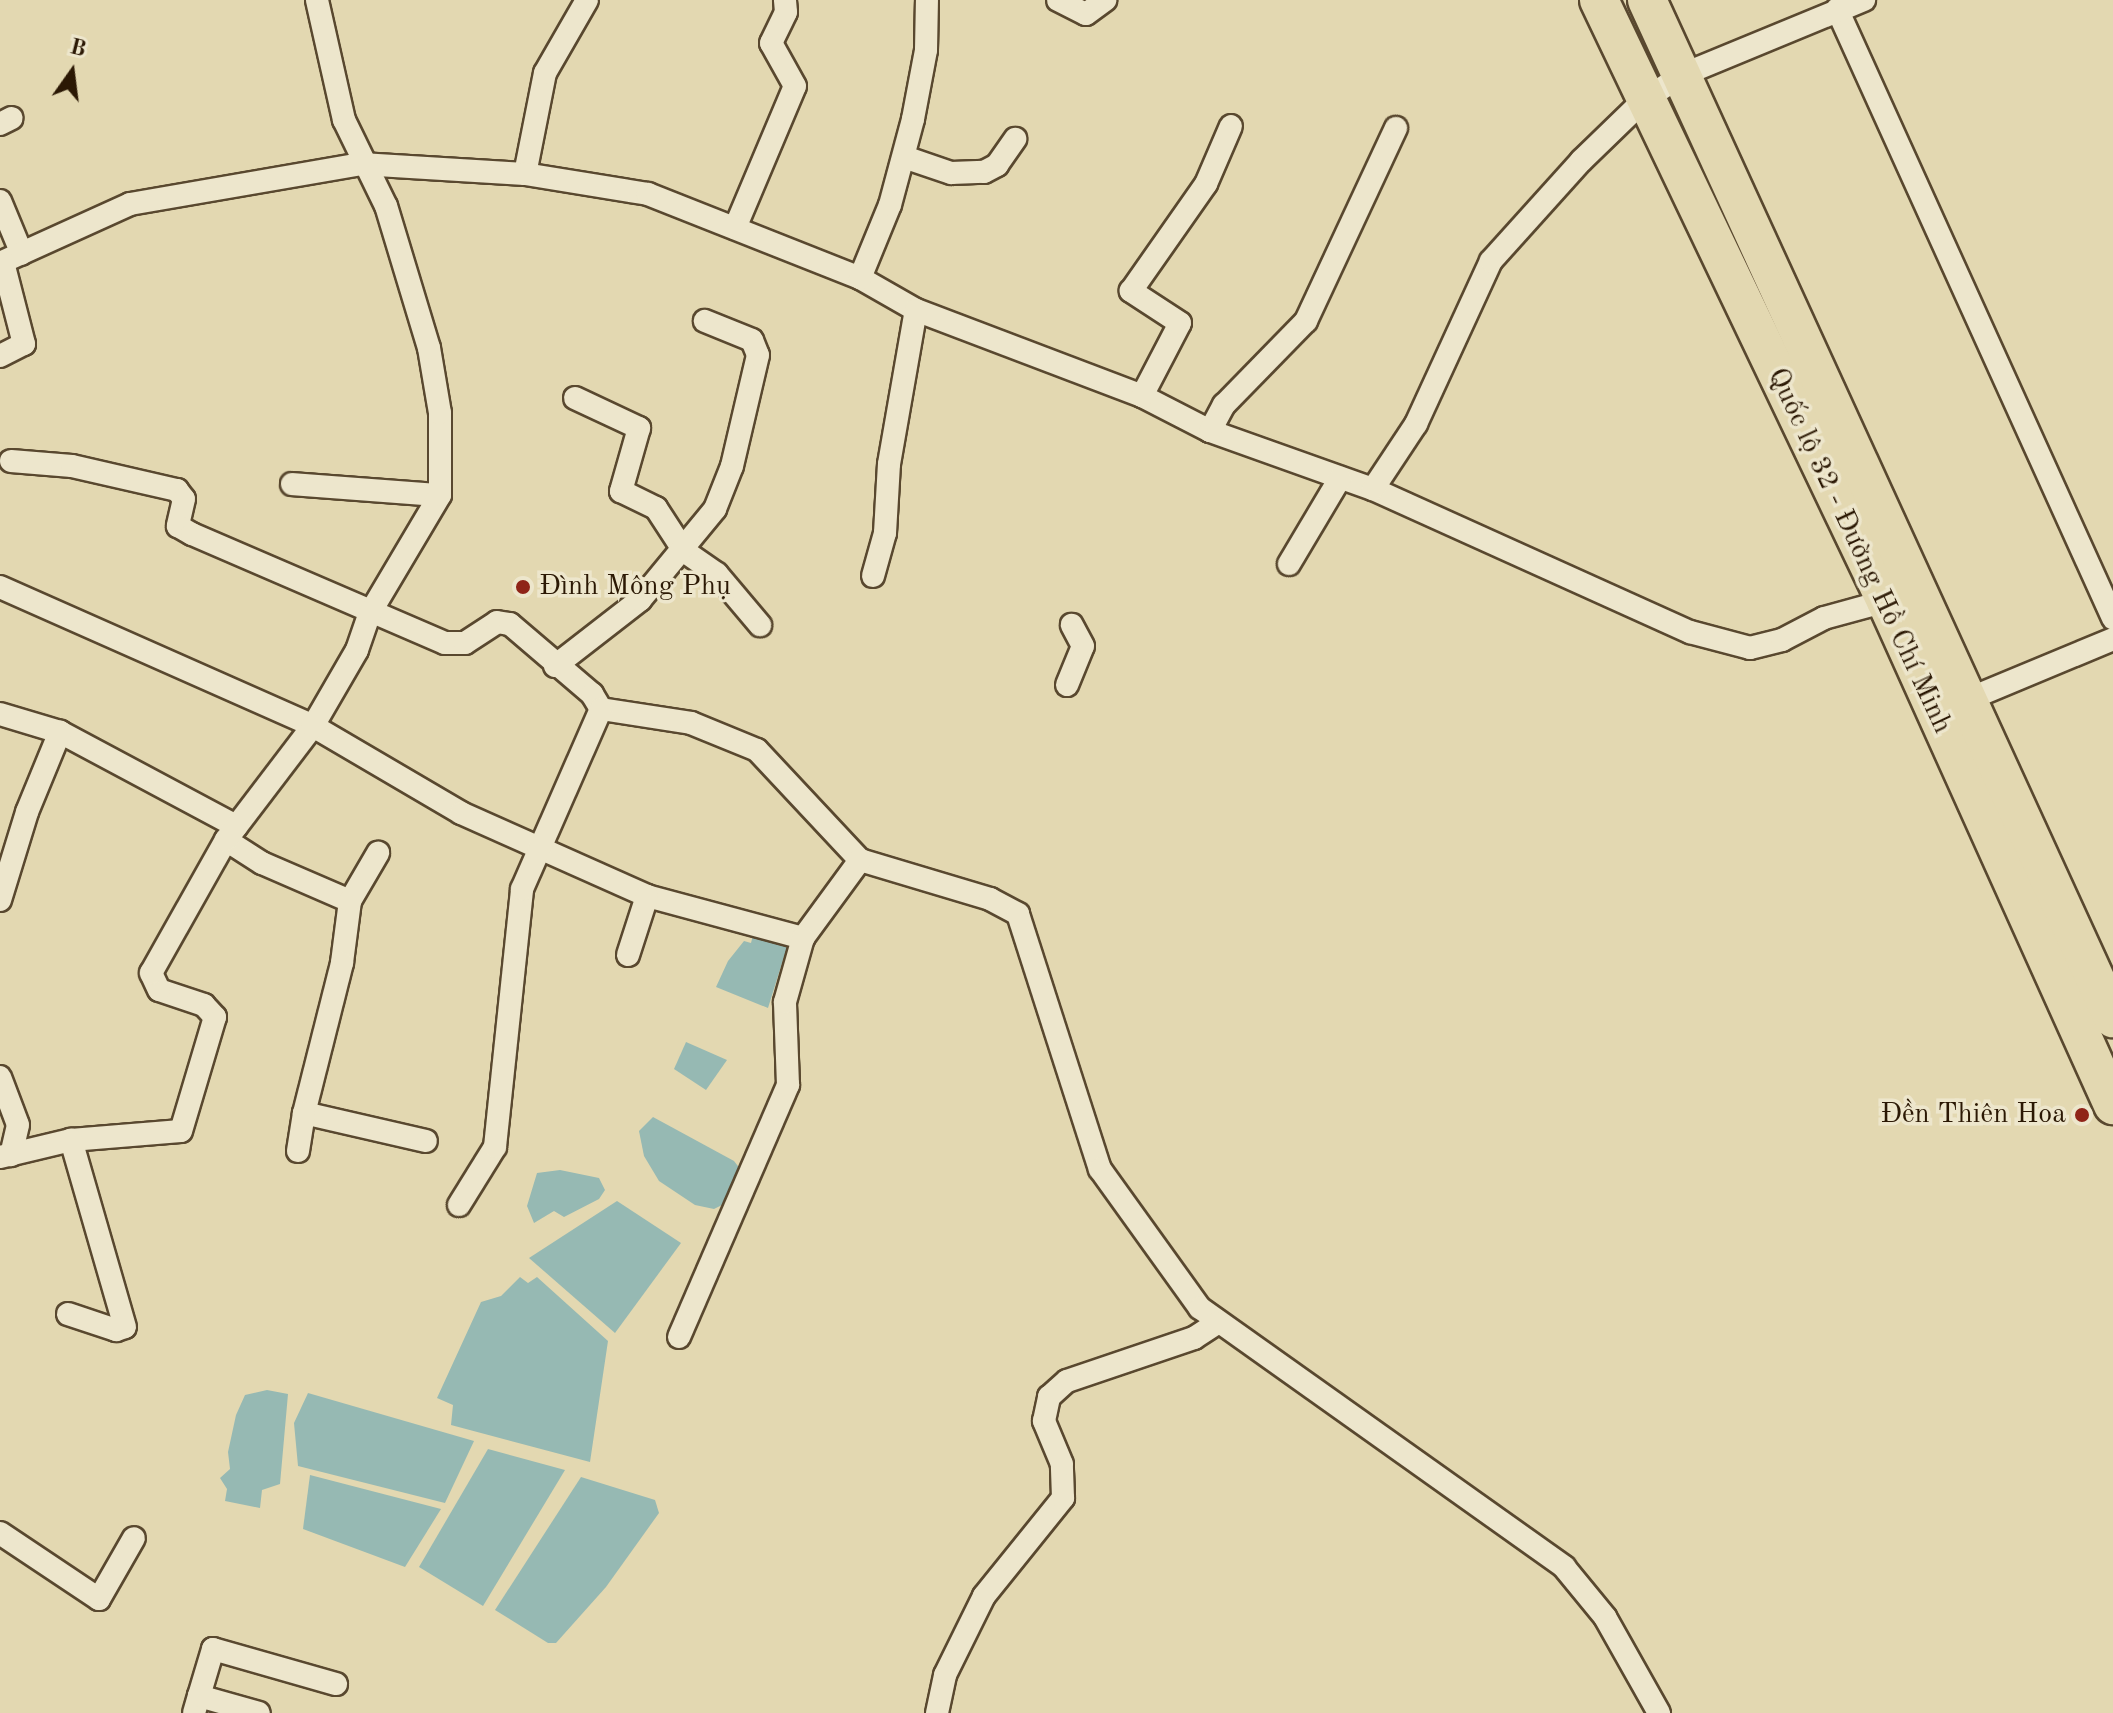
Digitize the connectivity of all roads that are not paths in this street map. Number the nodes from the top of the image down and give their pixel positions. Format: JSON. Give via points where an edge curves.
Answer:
{"nodes":[{"id":1,"x":317,"y":0,"type":"edge"},
{"id":2,"x":587,"y":0,"type":"edge"},
{"id":3,"x":785,"y":0,"type":"edge"},
{"id":4,"x":927,"y":0,"type":"edge"},
{"id":5,"x":1058,"y":0,"type":"edge"},
{"id":6,"x":1105,"y":0,"type":"edge"},
{"id":7,"x":1599,"y":0,"type":"edge"},
{"id":8,"x":1647,"y":0,"type":"edge"},
{"id":9,"x":1864,"y":0,"type":"edge"},
{"id":10,"x":1837,"y":9,"type":"junction"},
{"id":11,"x":1682,"y":75,"type":"junction"},
{"id":12,"x":1644,"y":100,"type":"junction"},
{"id":13,"x":1231,"y":126,"type":"dead end"},
{"id":14,"x":1396,"y":128,"type":"dead end"},
{"id":15,"x":1015,"y":139,"type":"dead end"},
{"id":16,"x":904,"y":157,"type":"junction"},
{"id":17,"x":361,"y":164,"type":"junction"},
{"id":18,"x":525,"y":174,"type":"junction"},
{"id":19,"x":0,"y":201,"type":"edge"},
{"id":20,"x":735,"y":228,"type":"junction"},
{"id":21,"x":8,"y":260,"type":"edge"},
{"id":22,"x":860,"y":278,"type":"junction"},
{"id":23,"x":916,"y":310,"type":"junction"},
{"id":24,"x":705,"y":321,"type":"dead end"},
{"id":25,"x":0,"y":356,"type":"edge"},
{"id":26,"x":1142,"y":396,"type":"junction"},
{"id":27,"x":575,"y":398,"type":"dead end"},
{"id":28,"x":1210,"y":431,"type":"junction"},
{"id":29,"x":11,"y":461,"type":"dead end"},
{"id":30,"x":1340,"y":478,"type":"junction"},
{"id":31,"x":292,"y":484,"type":"dead end"},
{"id":32,"x":1373,"y":489,"type":"junction"},
{"id":33,"x":440,"y":495,"type":"junction"},
{"id":34,"x":684,"y":551,"type":"junction"},
{"id":35,"x":1289,"y":564,"type":"dead end"},
{"id":36,"x":873,"y":576,"type":"dead end"},
{"id":37,"x":0,"y":587,"type":"edge"},
{"id":38,"x":1886,"y":601,"type":"junction"},
{"id":39,"x":370,"y":613,"type":"junction"},
{"id":40,"x":2113,"y":618,"type":"edge"},
{"id":41,"x":760,"y":625,"type":"dead end"},
{"id":42,"x":1072,"y":625,"type":"dead end"},
{"id":43,"x":2113,"y":639,"type":"edge"},
{"id":44,"x":555,"y":666,"type":"junction"},
{"id":45,"x":1067,"y":685,"type":"dead end"},
{"id":46,"x":1969,"y":699,"type":"junction"},
{"id":47,"x":601,"y":709,"type":"junction"},
{"id":48,"x":0,"y":714,"type":"edge"},
{"id":49,"x":313,"y":726,"type":"junction"},
{"id":50,"x":60,"y":732,"type":"junction"},
{"id":51,"x":231,"y":833,"type":"junction"},
{"id":52,"x":538,"y":847,"type":"junction"},
{"id":53,"x":378,"y":853,"type":"dead end"},
{"id":54,"x":860,"y":860,"type":"junction"},
{"id":55,"x":647,"y":896,"type":"junction"},
{"id":56,"x":0,"y":900,"type":"edge"},
{"id":57,"x":350,"y":901,"type":"junction"},
{"id":58,"x":803,"y":938,"type":"junction"},
{"id":59,"x":628,"y":955,"type":"dead end"},
{"id":60,"x":2113,"y":1018,"type":"edge"},
{"id":61,"x":0,"y":1077,"type":"edge"},
{"id":62,"x":2113,"y":1105,"type":"edge"},
{"id":63,"x":304,"y":1113,"type":"junction"},
{"id":64,"x":71,"y":1140,"type":"junction"},
{"id":65,"x":426,"y":1141,"type":"dead end"},
{"id":66,"x":298,"y":1151,"type":"dead end"},
{"id":67,"x":6,"y":1156,"type":"edge"},
{"id":68,"x":459,"y":1205,"type":"dead end"},
{"id":69,"x":68,"y":1314,"type":"dead end"},
{"id":70,"x":1217,"y":1323,"type":"junction"},
{"id":71,"x":679,"y":1337,"type":"dead end"},
{"id":72,"x":0,"y":1533,"type":"edge"},
{"id":73,"x":134,"y":1538,"type":"dead end"},
{"id":74,"x":336,"y":1684,"type":"dead end"},
{"id":75,"x":196,"y":1705,"type":"edge"},
{"id":76,"x":259,"y":1713,"type":"edge"},
{"id":77,"x":937,"y":1713,"type":"edge"},
{"id":78,"x":1659,"y":1713,"type":"edge"}],
"edges":[{"from":1,"to":17,"type":"street","via":[[344,120]]},
{"from":2,"to":18,"type":"street","via":[[545,73]]},
{"from":3,"to":20,"type":"street","via":[[786,12],[771,43],[795,86]]},
{"from":4,"to":16,"type":"street","via":[[926,50]]},
{"from":5,"to":6,"type":"street","via":[[1086,14]]},
{"from":7,"to":12,"type":"highway","name":"Quốc lộ 32 - Đường Hồ Chí Minh"},
{"from":8,"to":11,"type":"highway","name":"Quốc lộ 32 - Đường Hồ Chí Minh"},
{"from":9,"to":10,"type":"street"},
{"from":10,"to":11,"type":"street"},
{"from":10,"to":40,"type":"street"},
{"from":11,"to":12,"type":"street"},
{"from":11,"to":46,"type":"highway","name":"Quốc lộ 32 - Đường Hồ Chí Minh"},
{"from":12,"to":32,"type":"street","via":[[1548,194],[1491,261],[1416,424]]},
{"from":12,"to":38,"type":"highway","name":"Quốc lộ 32 - Đường Hồ Chí Minh"},
{"from":13,"to":26,"type":"street","via":[[1206,184],[1129,297],[1180,323]]},
{"from":14,"to":28,"type":"street","via":[[1306,321],[1224,405]]},
{"from":15,"to":16,"type":"street","via":[[997,165],[984,172],[951,173]]},
{"from":16,"to":22,"type":"street"},
{"from":17,"to":18,"type":"street"},
{"from":17,"to":21,"type":"street","via":[[130,204]]},
{"from":17,"to":33,"type":"street","via":[[386,206],[429,348],[440,413]]},
{"from":18,"to":20,"type":"street","via":[[648,194]]},
{"from":19,"to":21,"type":"street"},
{"from":20,"to":22,"type":"street"},
{"from":21,"to":25,"type":"street","via":[[24,344]]},
{"from":22,"to":23,"type":"street"},
{"from":23,"to":26,"type":"street"},
{"from":23,"to":36,"type":"street","via":[[889,464],[885,533]]},
{"from":24,"to":34,"type":"street","via":[[752,340],[758,355],[732,466],[715,509]]},
{"from":26,"to":28,"type":"street"},
{"from":27,"to":34,"type":"street","via":[[639,428],[621,491],[656,508]]},
{"from":28,"to":30,"type":"street"},
{"from":29,"to":39,"type":"street","via":[[72,466],[169,486],[184,499],[181,528]]},
{"from":30,"to":32,"type":"street"},
{"from":30,"to":35,"type":"street"},
{"from":31,"to":33,"type":"street"},
{"from":32,"to":38,"type":"street","via":[[1521,559],[1724,643],[1750,648],[1782,640],[1824,618]]},
{"from":33,"to":39,"type":"street"},
{"from":34,"to":41,"type":"street","via":[[717,574]]},
{"from":34,"to":44,"type":"street","via":[[622,618]]},
{"from":37,"to":49,"type":"street"},
{"from":38,"to":62,"type":"highway","name":"Quốc lộ 32 - Đường Hồ Chí Minh"},
{"from":39,"to":44,"type":"street","via":[[454,644],[503,621]]},
{"from":39,"to":49,"type":"street","via":[[357,650]]},
{"from":42,"to":45,"type":"street","via":[[1083,646]]},
{"from":43,"to":46,"type":"street"},
{"from":44,"to":47,"type":"street","via":[[592,694]]},
{"from":46,"to":60,"type":"highway","name":"Quốc lộ 32 - Đường Hồ Chí Minh"},
{"from":47,"to":52,"type":"street"},
{"from":47,"to":54,"type":"street","via":[[691,723],[757,750]]},
{"from":48,"to":50,"type":"street"},
{"from":49,"to":51,"type":"street"},
{"from":49,"to":52,"type":"street","via":[[414,790]]},
{"from":50,"to":51,"type":"street"},
{"from":50,"to":56,"type":"street","via":[[27,812]]},
{"from":51,"to":57,"type":"street","via":[[262,863]]},
{"from":51,"to":64,"type":"street","via":[[151,973],[159,990],[204,1005],[215,1017],[181,1131]]},
{"from":52,"to":55,"type":"street"},
{"from":52,"to":68,"type":"street","via":[[515,919],[495,1147]]},
{"from":53,"to":57,"type":"street"},
{"from":54,"to":58,"type":"street"},
{"from":54,"to":70,"type":"street","via":[[990,899],[1018,914],[1100,1169],[1189,1294]]},
{"from":55,"to":58,"type":"street"},
{"from":55,"to":59,"type":"street"},
{"from":57,"to":63,"type":"street","via":[[342,963]]},
{"from":58,"to":71,"type":"street","via":[[785,1002],[788,1085]]},
{"from":61,"to":67,"type":"street","via":[[18,1125]]},
{"from":63,"to":65,"type":"street"},
{"from":63,"to":66,"type":"street"},
{"from":64,"to":67,"type":"street"},
{"from":64,"to":69,"type":"street","via":[[125,1327],[116,1330]]},
{"from":70,"to":77,"type":"street","via":[[1194,1338],[1067,1381],[1049,1397],[1044,1421],[1062,1464],[1063,1498],[984,1596],[945,1675]]},
{"from":70,"to":78,"type":"street","via":[[1535,1541],[1605,1617]]},
{"from":72,"to":73,"type":"street","via":[[99,1599]]},
{"from":74,"to":75,"type":"street","via":[[213,1649]]},
{"from":75,"to":76,"type":"street"}]}
